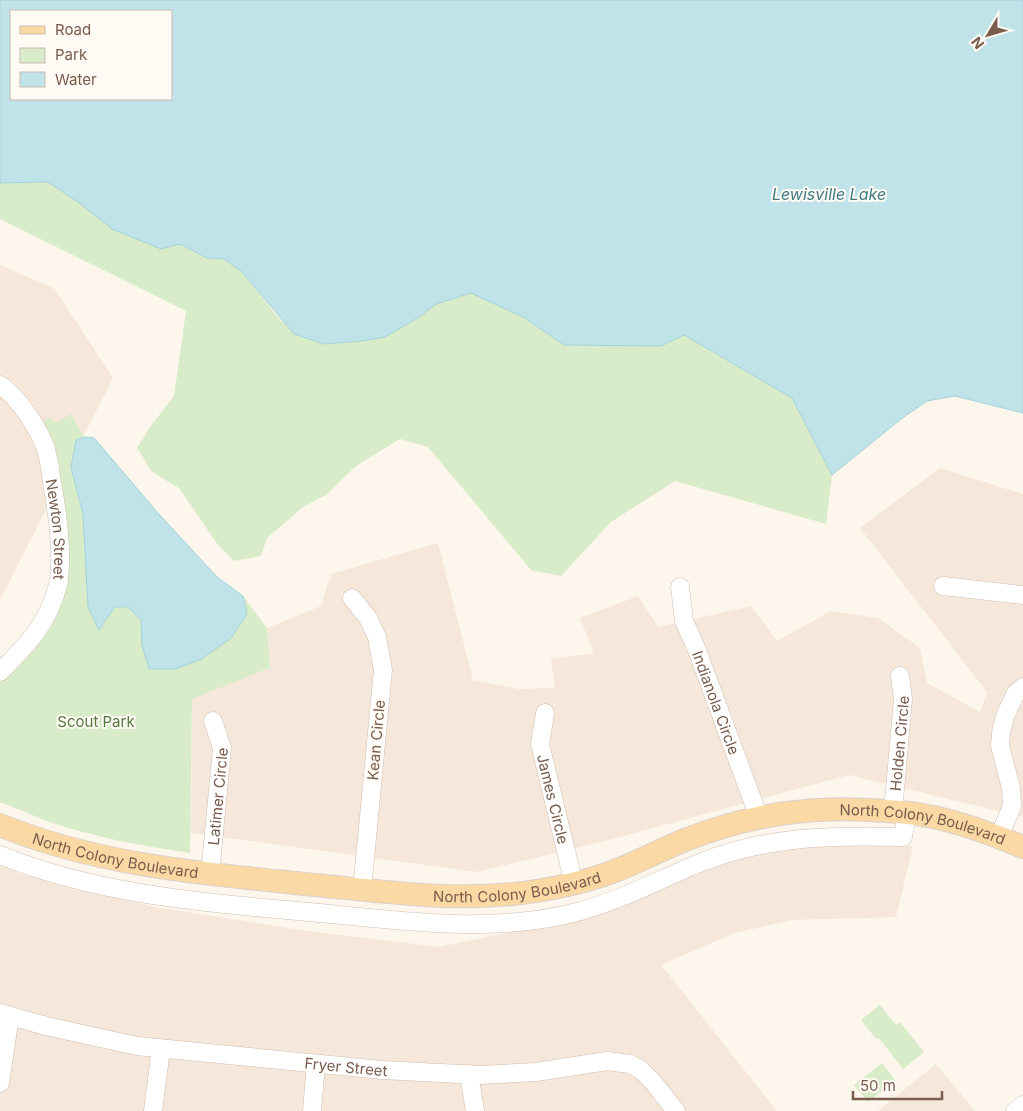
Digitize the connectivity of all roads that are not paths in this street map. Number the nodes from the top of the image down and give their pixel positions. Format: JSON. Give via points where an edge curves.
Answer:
{"nodes":[{"id":1,"x":0,"y":385,"type":"edge"},
{"id":2,"x":942,"y":586,"type":"dead end"},
{"id":3,"x":680,"y":587,"type":"dead end"},
{"id":4,"x":1023,"y":595,"type":"edge"},
{"id":5,"x":352,"y":598,"type":"dead end"},
{"id":6,"x":0,"y":672,"type":"edge"},
{"id":7,"x":900,"y":676,"type":"dead end"},
{"id":8,"x":1023,"y":687,"type":"edge"},
{"id":9,"x":545,"y":713,"type":"dead end"},
{"id":10,"x":212,"y":721,"type":"dead end"},
{"id":11,"x":900,"y":812,"type":"junction"},
{"id":12,"x":759,"y":818,"type":"junction"},
{"id":13,"x":0,"y":825,"type":"edge"},
{"id":14,"x":999,"y":837,"type":"junction"},
{"id":15,"x":1023,"y":847,"type":"edge"},
{"id":16,"x":0,"y":855,"type":"edge"},
{"id":17,"x":210,"y":875,"type":"junction"},
{"id":18,"x":574,"y":884,"type":"junction"},
{"id":19,"x":362,"y":890,"type":"junction"},
{"id":20,"x":5,"y":1014,"type":"edge"},
{"id":21,"x":161,"y":1048,"type":"junction"},
{"id":22,"x":316,"y":1064,"type":"junction"},
{"id":23,"x":469,"y":1074,"type":"junction"},
{"id":24,"x":0,"y":1083,"type":"edge"},
{"id":25,"x":1023,"y":1105,"type":"edge"},
{"id":26,"x":153,"y":1111,"type":"edge"},
{"id":27,"x":312,"y":1111,"type":"edge"},
{"id":28,"x":475,"y":1111,"type":"edge"},
{"id":29,"x":676,"y":1111,"type":"edge"},
{"id":30,"x":1015,"y":1111,"type":"edge"}],
"edges":[{"from":1,"to":6,"type":"street","name":"Newton Street","via":[[18,402],[46,448],[61,548],[59,584],[47,614],[38,632]]},
{"from":2,"to":4,"type":"street"},
{"from":3,"to":12,"type":"street","name":"Indianola Circle","via":[[684,621]]},
{"from":5,"to":19,"type":"street","name":"Kean Circle","via":[[368,618],[376,636],[383,670]]},
{"from":7,"to":11,"type":"street","name":"Holden Circle","via":[[903,699]]},
{"from":8,"to":14,"type":"street","via":[[1016,693],[1001,732],[1000,746],[1011,788],[1012,806]]},
{"from":9,"to":18,"type":"street","name":"James Circle","via":[[540,744]]},
{"from":10,"to":17,"type":"street","name":"Latimer Circle","via":[[222,748]]},
{"from":11,"to":12,"type":"main road","name":"North Colony Boulevard","via":[[823,808]]},
{"from":11,"to":14,"type":"main road","name":"North Colony Boulevard","via":[[940,819]]},
{"from":11,"to":16,"type":"street","name":"Holden Circle","via":[[903,837],[820,836],[770,843],[702,862],[629,895],[576,912],[516,922],[454,925],[143,894],[68,877]]},
{"from":12,"to":18,"type":"main road","name":"North Colony Boulevard","via":[[685,840],[613,872]]},
{"from":13,"to":17,"type":"main road","name":"North Colony Boulevard","via":[[91,854]]},
{"from":14,"to":15,"type":"main road","name":"North Colony Boulevard"},
{"from":17,"to":19,"type":"main road","name":"North Colony Boulevard"},
{"from":18,"to":19,"type":"main road","name":"North Colony Boulevard","via":[[500,895],[451,897]]},
{"from":20,"to":21,"type":"street","name":"Fryer Street","via":[[104,1040]]},
{"from":20,"to":24,"type":"street"},
{"from":21,"to":22,"type":"street","name":"Fryer Street"},
{"from":21,"to":26,"type":"street"},
{"from":22,"to":23,"type":"street","name":"Fryer Street"},
{"from":22,"to":27,"type":"street"},
{"from":23,"to":28,"type":"street"},
{"from":23,"to":29,"type":"street","name":"Fryer Street","via":[[536,1072],[607,1061],[630,1064],[653,1082]]},
{"from":25,"to":30,"type":"street"}]}
